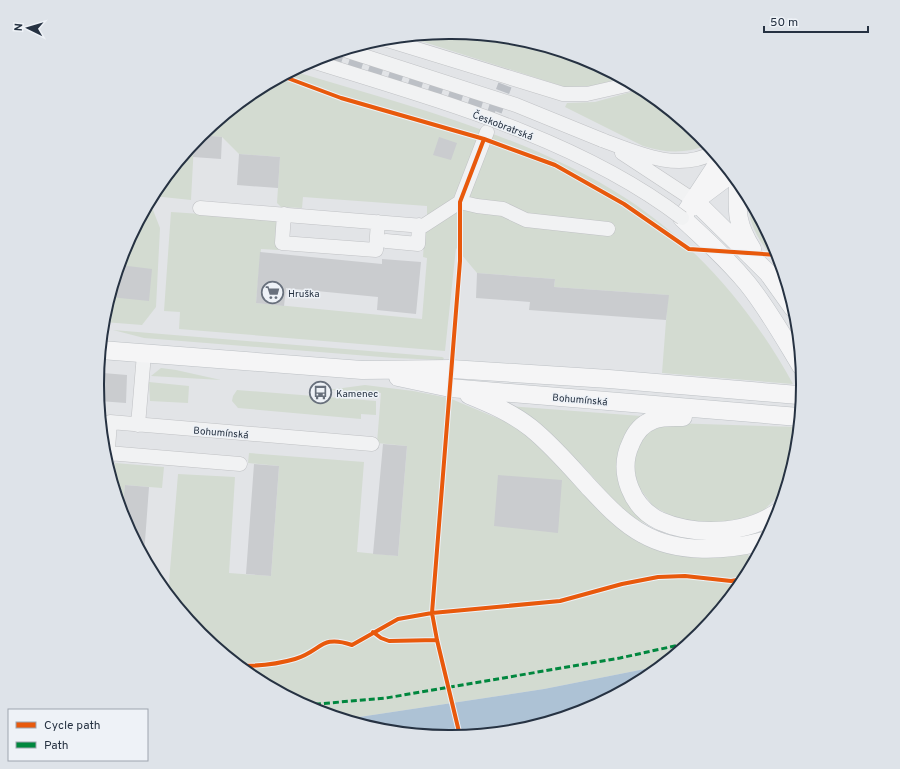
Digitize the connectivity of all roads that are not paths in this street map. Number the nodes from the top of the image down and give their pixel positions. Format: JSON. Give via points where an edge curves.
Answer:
{"nodes":[{"id":1,"x":399,"y":43,"type":"edge"},
{"id":2,"x":354,"y":53,"type":"edge"},
{"id":3,"x":321,"y":64,"type":"edge"},
{"id":4,"x":624,"y":86,"type":"edge"},
{"id":5,"x":487,"y":132,"type":"dead end"},
{"id":6,"x":602,"y":140,"type":"junction"},
{"id":7,"x":708,"y":155,"type":"edge"},
{"id":8,"x":716,"y":164,"type":"edge"},
{"id":9,"x":726,"y":177,"type":"edge"},
{"id":10,"x":738,"y":194,"type":"edge"},
{"id":11,"x":695,"y":201,"type":"junction"},
{"id":12,"x":460,"y":202,"type":"junction"},
{"id":13,"x":200,"y":208,"type":"dead end"},
{"id":14,"x":284,"y":214,"type":"junction"},
{"id":15,"x":682,"y":218,"type":"junction"},
{"id":16,"x":378,"y":222,"type":"junction"},
{"id":17,"x":420,"y":225,"type":"junction"},
{"id":18,"x":608,"y":229,"type":"dead end"},
{"id":19,"x":386,"y":241,"type":"dead end"},
{"id":20,"x":768,"y":273,"type":"junction"},
{"id":21,"x":784,"y":296,"type":"edge"},
{"id":22,"x":106,"y":350,"type":"edge"},
{"id":23,"x":144,"y":354,"type":"junction"},
{"id":24,"x":794,"y":355,"type":"edge"},
{"id":25,"x":362,"y":370,"type":"junction"},
{"id":26,"x":450,"y":388,"type":"junction"},
{"id":27,"x":796,"y":394,"type":"edge"},
{"id":28,"x":764,"y":414,"type":"junction"},
{"id":29,"x":794,"y":417,"type":"edge"},
{"id":30,"x":138,"y":425,"type":"junction"},
{"id":31,"x":109,"y":441,"type":"edge"},
{"id":32,"x":372,"y":444,"type":"dead end"},
{"id":33,"x":112,"y":458,"type":"edge"},
{"id":34,"x":240,"y":464,"type":"dead end"},
{"id":35,"x":769,"y":516,"type":"edge"},
{"id":36,"x":757,"y":543,"type":"edge"}],
"edges":[{"from":1,"to":4,"type":"street","via":[[507,81],[569,94],[587,94]]},
{"from":2,"to":6,"type":"street","bridge":true,"via":[[516,105]]},
{"from":3,"to":15,"type":"street","name":"Českobratrská","bridge":true,"via":[[413,92],[509,126],[594,164]]},
{"from":5,"to":12,"type":"street"},
{"from":6,"to":7,"type":"street","via":[[654,159],[675,162]]},
{"from":6,"to":11,"type":"street"},
{"from":8,"to":11,"type":"main road"},
{"from":9,"to":11,"type":"main road"},
{"from":10,"to":20,"type":"main road","via":[[737,210],[741,232]]},
{"from":11,"to":15,"type":"main road"},
{"from":11,"to":20,"type":"main road"},
{"from":12,"to":17,"type":"street","via":[[423,226]]},
{"from":12,"to":18,"type":"street","via":[[503,208],[526,220]]},
{"from":13,"to":14,"type":"street"},
{"from":14,"to":16,"type":"street"},
{"from":14,"to":16,"type":"street","via":[[282,243],[376,250]]},
{"from":15,"to":24,"type":"main road","name":"Českobratrská","via":[[747,283]]},
{"from":16,"to":17,"type":"street"},
{"from":17,"to":19,"type":"street","via":[[418,244]]},
{"from":20,"to":21,"type":"main road"},
{"from":22,"to":23,"type":"main road","name":"Bohumínská"},
{"from":23,"to":25,"type":"main road","name":"Bohumínská"},
{"from":23,"to":30,"type":"street"},
{"from":25,"to":26,"type":"main road","name":"Bohumínská"},
{"from":25,"to":27,"type":"main road","name":"Bohumínská","via":[[451,369]]},
{"from":26,"to":28,"type":"main road","name":"Bohumínská"},
{"from":26,"to":36,"type":"main road","via":[[500,408],[531,428],[615,513],[642,534],[661,542],[689,547],[721,548]]},
{"from":28,"to":29,"type":"main road","name":"Bohumínská"},
{"from":28,"to":35,"type":"main road","via":[[668,417],[652,420],[636,434],[626,458],[626,476],[643,508],[660,521],[680,528],[724,530],[744,527]]},
{"from":30,"to":31,"type":"street","name":"Bohumínská","via":[[110,422]]},
{"from":30,"to":32,"type":"street","name":"Bohumínská"},
{"from":33,"to":34,"type":"street"}]}
